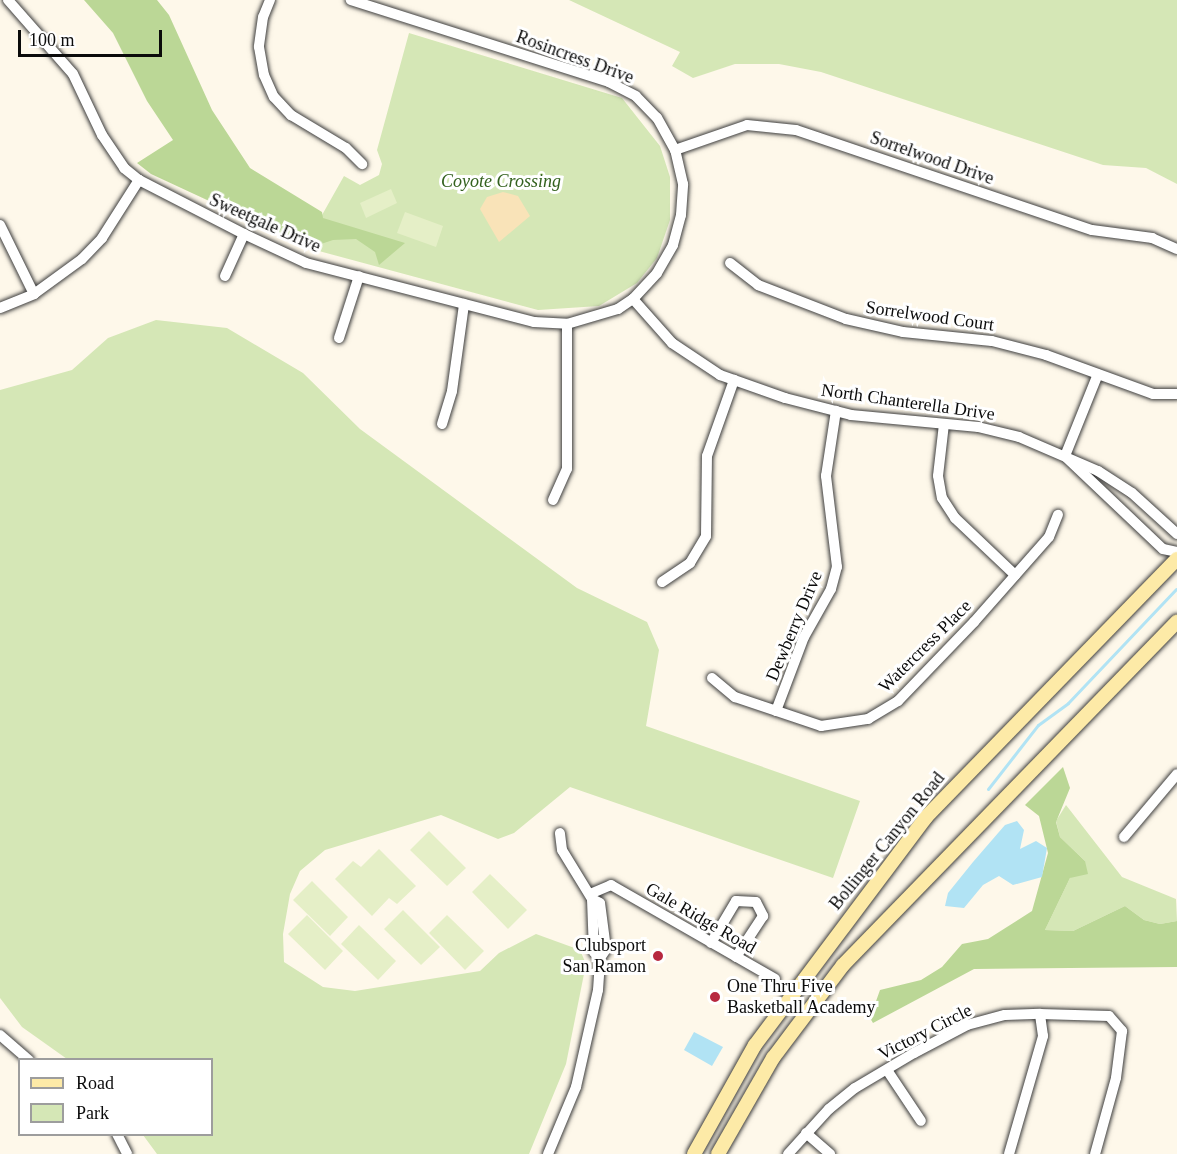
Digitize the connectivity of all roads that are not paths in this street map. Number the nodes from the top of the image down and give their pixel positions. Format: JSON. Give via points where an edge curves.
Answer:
{"nodes":[{"id":1,"x":8,"y":0,"type":"edge"},
{"id":2,"x":270,"y":0,"type":"edge"},
{"id":3,"x":351,"y":0,"type":"edge"},
{"id":4,"x":675,"y":150,"type":"junction"},
{"id":5,"x":362,"y":164,"type":"dead end"},
{"id":6,"x":139,"y":180,"type":"junction"},
{"id":7,"x":0,"y":225,"type":"edge"},
{"id":8,"x":244,"y":234,"type":"junction"},
{"id":9,"x":1177,"y":249,"type":"edge"},
{"id":10,"x":730,"y":263,"type":"dead end"},
{"id":11,"x":225,"y":276,"type":"dead end"},
{"id":12,"x":359,"y":276,"type":"junction"},
{"id":13,"x":34,"y":294,"type":"junction"},
{"id":14,"x":633,"y":298,"type":"junction"},
{"id":15,"x":464,"y":304,"type":"junction"},
{"id":16,"x":0,"y":308,"type":"edge"},
{"id":17,"x":567,"y":324,"type":"junction"},
{"id":18,"x":339,"y":338,"type":"dead end"},
{"id":19,"x":1098,"y":374,"type":"junction"},
{"id":20,"x":734,"y":380,"type":"junction"},
{"id":21,"x":1177,"y":394,"type":"edge"},
{"id":22,"x":836,"y":411,"type":"junction"},
{"id":23,"x":442,"y":424,"type":"dead end"},
{"id":24,"x":944,"y":424,"type":"junction"},
{"id":25,"x":1065,"y":456,"type":"junction"},
{"id":26,"x":553,"y":500,"type":"dead end"},
{"id":27,"x":1058,"y":515,"type":"dead end"},
{"id":28,"x":1177,"y":534,"type":"edge"},
{"id":29,"x":1177,"y":552,"type":"edge"},
{"id":30,"x":1177,"y":560,"type":"edge"},
{"id":31,"x":1015,"y":575,"type":"junction"},
{"id":32,"x":662,"y":582,"type":"dead end"},
{"id":33,"x":1177,"y":622,"type":"edge"},
{"id":34,"x":712,"y":678,"type":"dead end"},
{"id":35,"x":777,"y":711,"type":"junction"},
{"id":36,"x":1177,"y":774,"type":"edge"},
{"id":37,"x":560,"y":833,"type":"dead end"},
{"id":38,"x":1124,"y":837,"type":"dead end"},
{"id":39,"x":591,"y":896,"type":"junction"},
{"id":40,"x":711,"y":943,"type":"junction"},
{"id":41,"x":736,"y":957,"type":"junction"},
{"id":42,"x":775,"y":979,"type":"dead end"},
{"id":43,"x":1040,"y":1014,"type":"junction"},
{"id":44,"x":0,"y":1035,"type":"edge"},
{"id":45,"x":28,"y":1058,"type":"edge"},
{"id":46,"x":886,"y":1070,"type":"junction"},
{"id":47,"x":921,"y":1121,"type":"dead end"},
{"id":48,"x":806,"y":1133,"type":"junction"},
{"id":49,"x":118,"y":1136,"type":"edge"},
{"id":50,"x":127,"y":1154,"type":"edge"},
{"id":51,"x":549,"y":1154,"type":"edge"},
{"id":52,"x":694,"y":1154,"type":"edge"},
{"id":53,"x":718,"y":1154,"type":"edge"},
{"id":54,"x":788,"y":1154,"type":"edge"},
{"id":55,"x":830,"y":1154,"type":"edge"},
{"id":56,"x":1009,"y":1154,"type":"edge"},
{"id":57,"x":1095,"y":1154,"type":"edge"}],
"edges":[{"from":1,"to":6,"type":"street","name":"Sweetgale Drive","via":[[73,74],[102,135],[124,168]]},
{"from":2,"to":5,"type":"street","via":[[263,17],[260,47],[264,75],[274,98],[291,114],[346,148]]},
{"from":3,"to":4,"type":"street","name":"Rosincress Drive","via":[[609,82],[636,96],[657,118]]},
{"from":4,"to":9,"type":"street","name":"Sorrelwood Drive","via":[[747,125],[796,130],[1092,230],[1152,238]]},
{"from":4,"to":14,"type":"street","name":"Rosincress Drive","via":[[683,184],[673,245],[657,273]]},
{"from":6,"to":8,"type":"street","name":"Sweetgale Drive"},
{"from":6,"to":13,"type":"street","via":[[102,238],[82,259]]},
{"from":7,"to":13,"type":"street"},
{"from":8,"to":11,"type":"street"},
{"from":8,"to":12,"type":"street","name":"Sweetgale Drive","via":[[306,262]]},
{"from":10,"to":19,"type":"street","name":"Sorrelwood Court","via":[[758,285],[846,320],[903,332],[992,340]]},
{"from":12,"to":15,"type":"street","name":"Sweetgale Drive"},
{"from":12,"to":18,"type":"street"},
{"from":13,"to":16,"type":"street"},
{"from":14,"to":17,"type":"street","name":"Sweetgale Drive","via":[[618,309]]},
{"from":14,"to":20,"type":"street","name":"North Chanterella Drive","via":[[683,352]]},
{"from":15,"to":17,"type":"street","name":"Sweetgale Drive","via":[[534,322]]},
{"from":15,"to":23,"type":"street","via":[[452,391]]},
{"from":17,"to":26,"type":"street","via":[[567,469]]},
{"from":19,"to":21,"type":"street","via":[[1153,394]]},
{"from":19,"to":25,"type":"street"},
{"from":20,"to":22,"type":"street","name":"North Chanterella Drive"},
{"from":20,"to":32,"type":"street","via":[[708,456],[706,536],[690,563]]},
{"from":22,"to":24,"type":"street","name":"North Chanterella Drive"},
{"from":22,"to":35,"type":"street","name":"Dewberry Drive","via":[[826,476],[837,567],[831,589],[804,637]]},
{"from":24,"to":25,"type":"street","name":"North Chanterella Drive","via":[[1009,434]]},
{"from":24,"to":31,"type":"street","via":[[938,476],[942,498],[955,518]]},
{"from":25,"to":28,"type":"street","name":"North Chanterella Drive","via":[[1132,493]]},
{"from":25,"to":29,"type":"street","name":"North Chanterella Drive","via":[[1163,549]]},
{"from":27,"to":31,"type":"street","name":"Watercress Place","via":[[1049,537]]},
{"from":30,"to":52,"type":"main road","name":"Bollinger Canyon Road","via":[[926,817],[755,1046]]},
{"from":31,"to":35,"type":"street","name":"Watercress Place","via":[[898,701],[868,719],[821,726]]},
{"from":33,"to":53,"type":"main road","via":[[843,965],[773,1058]]},
{"from":34,"to":35,"type":"street","name":"Watercress Place","via":[[735,697]]},
{"from":36,"to":38,"type":"street"},
{"from":37,"to":39,"type":"street","via":[[562,850]]},
{"from":39,"to":40,"type":"street","name":"Gale Ridge Road","via":[[611,885]]},
{"from":39,"to":51,"type":"street","via":[[594,952],[600,958],[598,990],[576,1087]]},
{"from":40,"to":41,"type":"street","name":"Gale Ridge Road"},
{"from":40,"to":41,"type":"street","via":[[736,901],[756,902],[763,916]]},
{"from":41,"to":42,"type":"street","name":"Gale Ridge Road"},
{"from":43,"to":46,"type":"street","name":"Victory Circle","via":[[1005,1015],[967,1025]]},
{"from":43,"to":56,"type":"street","via":[[1043,1036]]},
{"from":43,"to":57,"type":"street","name":"Victory Circle","via":[[1109,1016],[1122,1031],[1116,1078]]},
{"from":44,"to":45,"type":"street"},
{"from":46,"to":47,"type":"street"},
{"from":46,"to":48,"type":"street","name":"Victory Circle","via":[[855,1088]]},
{"from":48,"to":54,"type":"street","name":"Victory Circle"},
{"from":48,"to":55,"type":"street"},
{"from":49,"to":50,"type":"street"}]}
